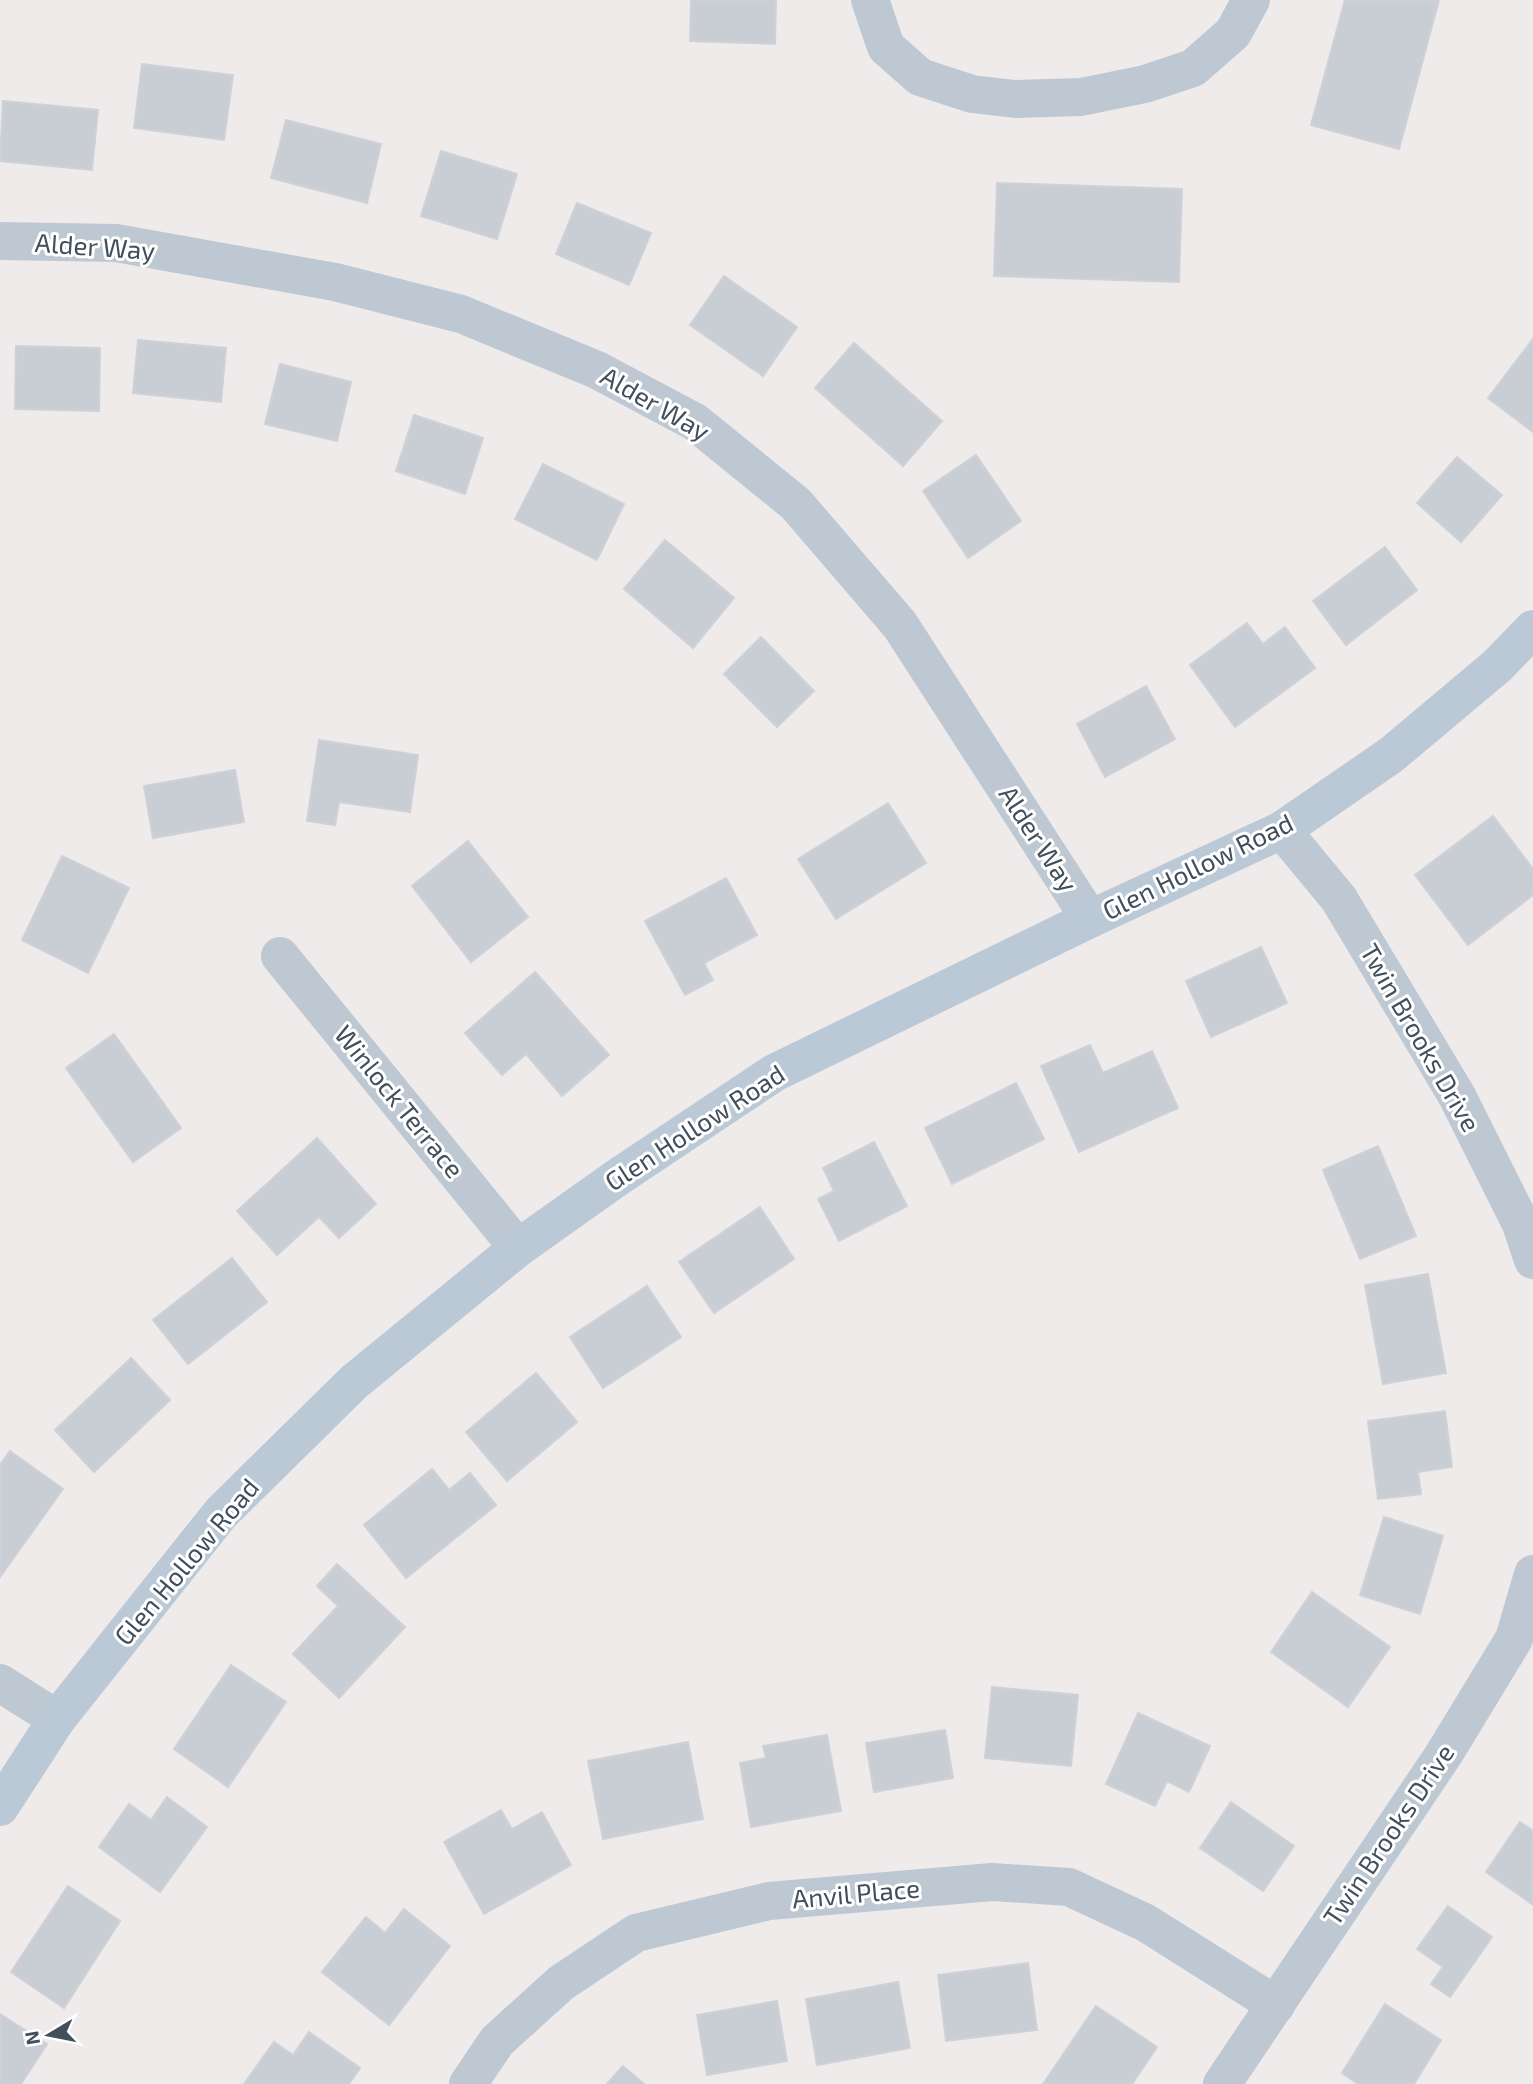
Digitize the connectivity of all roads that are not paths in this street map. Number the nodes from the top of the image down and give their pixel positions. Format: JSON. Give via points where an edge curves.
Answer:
{"nodes":[{"id":1,"x":870,"y":0,"type":"edge"},
{"id":2,"x":1251,"y":0,"type":"edge"},
{"id":3,"x":0,"y":242,"type":"edge"},
{"id":4,"x":1533,"y":629,"type":"edge"},
{"id":5,"x":1282,"y":830,"type":"junction"},
{"id":6,"x":1090,"y":919,"type":"junction"},
{"id":7,"x":280,"y":956,"type":"dead end"},
{"id":8,"x":518,"y":1248,"type":"junction"},
{"id":9,"x":1533,"y":1260,"type":"edge"},
{"id":10,"x":1533,"y":1574,"type":"edge"},
{"id":11,"x":0,"y":1683,"type":"edge"},
{"id":12,"x":57,"y":1718,"type":"junction"},
{"id":13,"x":0,"y":1807,"type":"edge"},
{"id":14,"x":1276,"y":2004,"type":"junction"},
{"id":15,"x":468,"y":2084,"type":"edge"},
{"id":16,"x":1222,"y":2084,"type":"edge"}],
"edges":[{"from":1,"to":2,"type":"street","via":[[886,47],[920,77],[972,94],[1015,99],[1081,97],[1194,68],[1233,33]]},
{"from":3,"to":6,"type":"street","name":"Alder Way","via":[[116,243],[335,282],[461,314],[597,370],[695,422],[796,505],[900,625]]},
{"from":4,"to":5,"type":"street","name":"Glen Hollow Road","via":[[1497,666],[1391,755]]},
{"from":5,"to":6,"type":"street","name":"Glen Hollow Road"},
{"from":5,"to":9,"type":"street","name":"Twin Brooks Drive","via":[[1339,899],[1457,1096],[1521,1224]]},
{"from":6,"to":8,"type":"street","name":"Glen Hollow Road","via":[[774,1073]]},
{"from":7,"to":8,"type":"street","name":"Winlock Terrace"},
{"from":8,"to":12,"type":"street","name":"Glen Hollow Road","via":[[354,1382],[221,1513]]},
{"from":10,"to":14,"type":"street","name":"Twin Brooks Drive","via":[[1514,1639],[1444,1755]]},
{"from":11,"to":12,"type":"street"},
{"from":12,"to":13,"type":"street","name":"Glen Hollow Road"},
{"from":14,"to":15,"type":"street","name":"Anvil Place","via":[[1146,1923],[1069,1887],[992,1882],[769,1901],[636,1933],[561,1983],[506,2032]]},
{"from":14,"to":16,"type":"street","name":"Twin Brooks Drive"}]}
